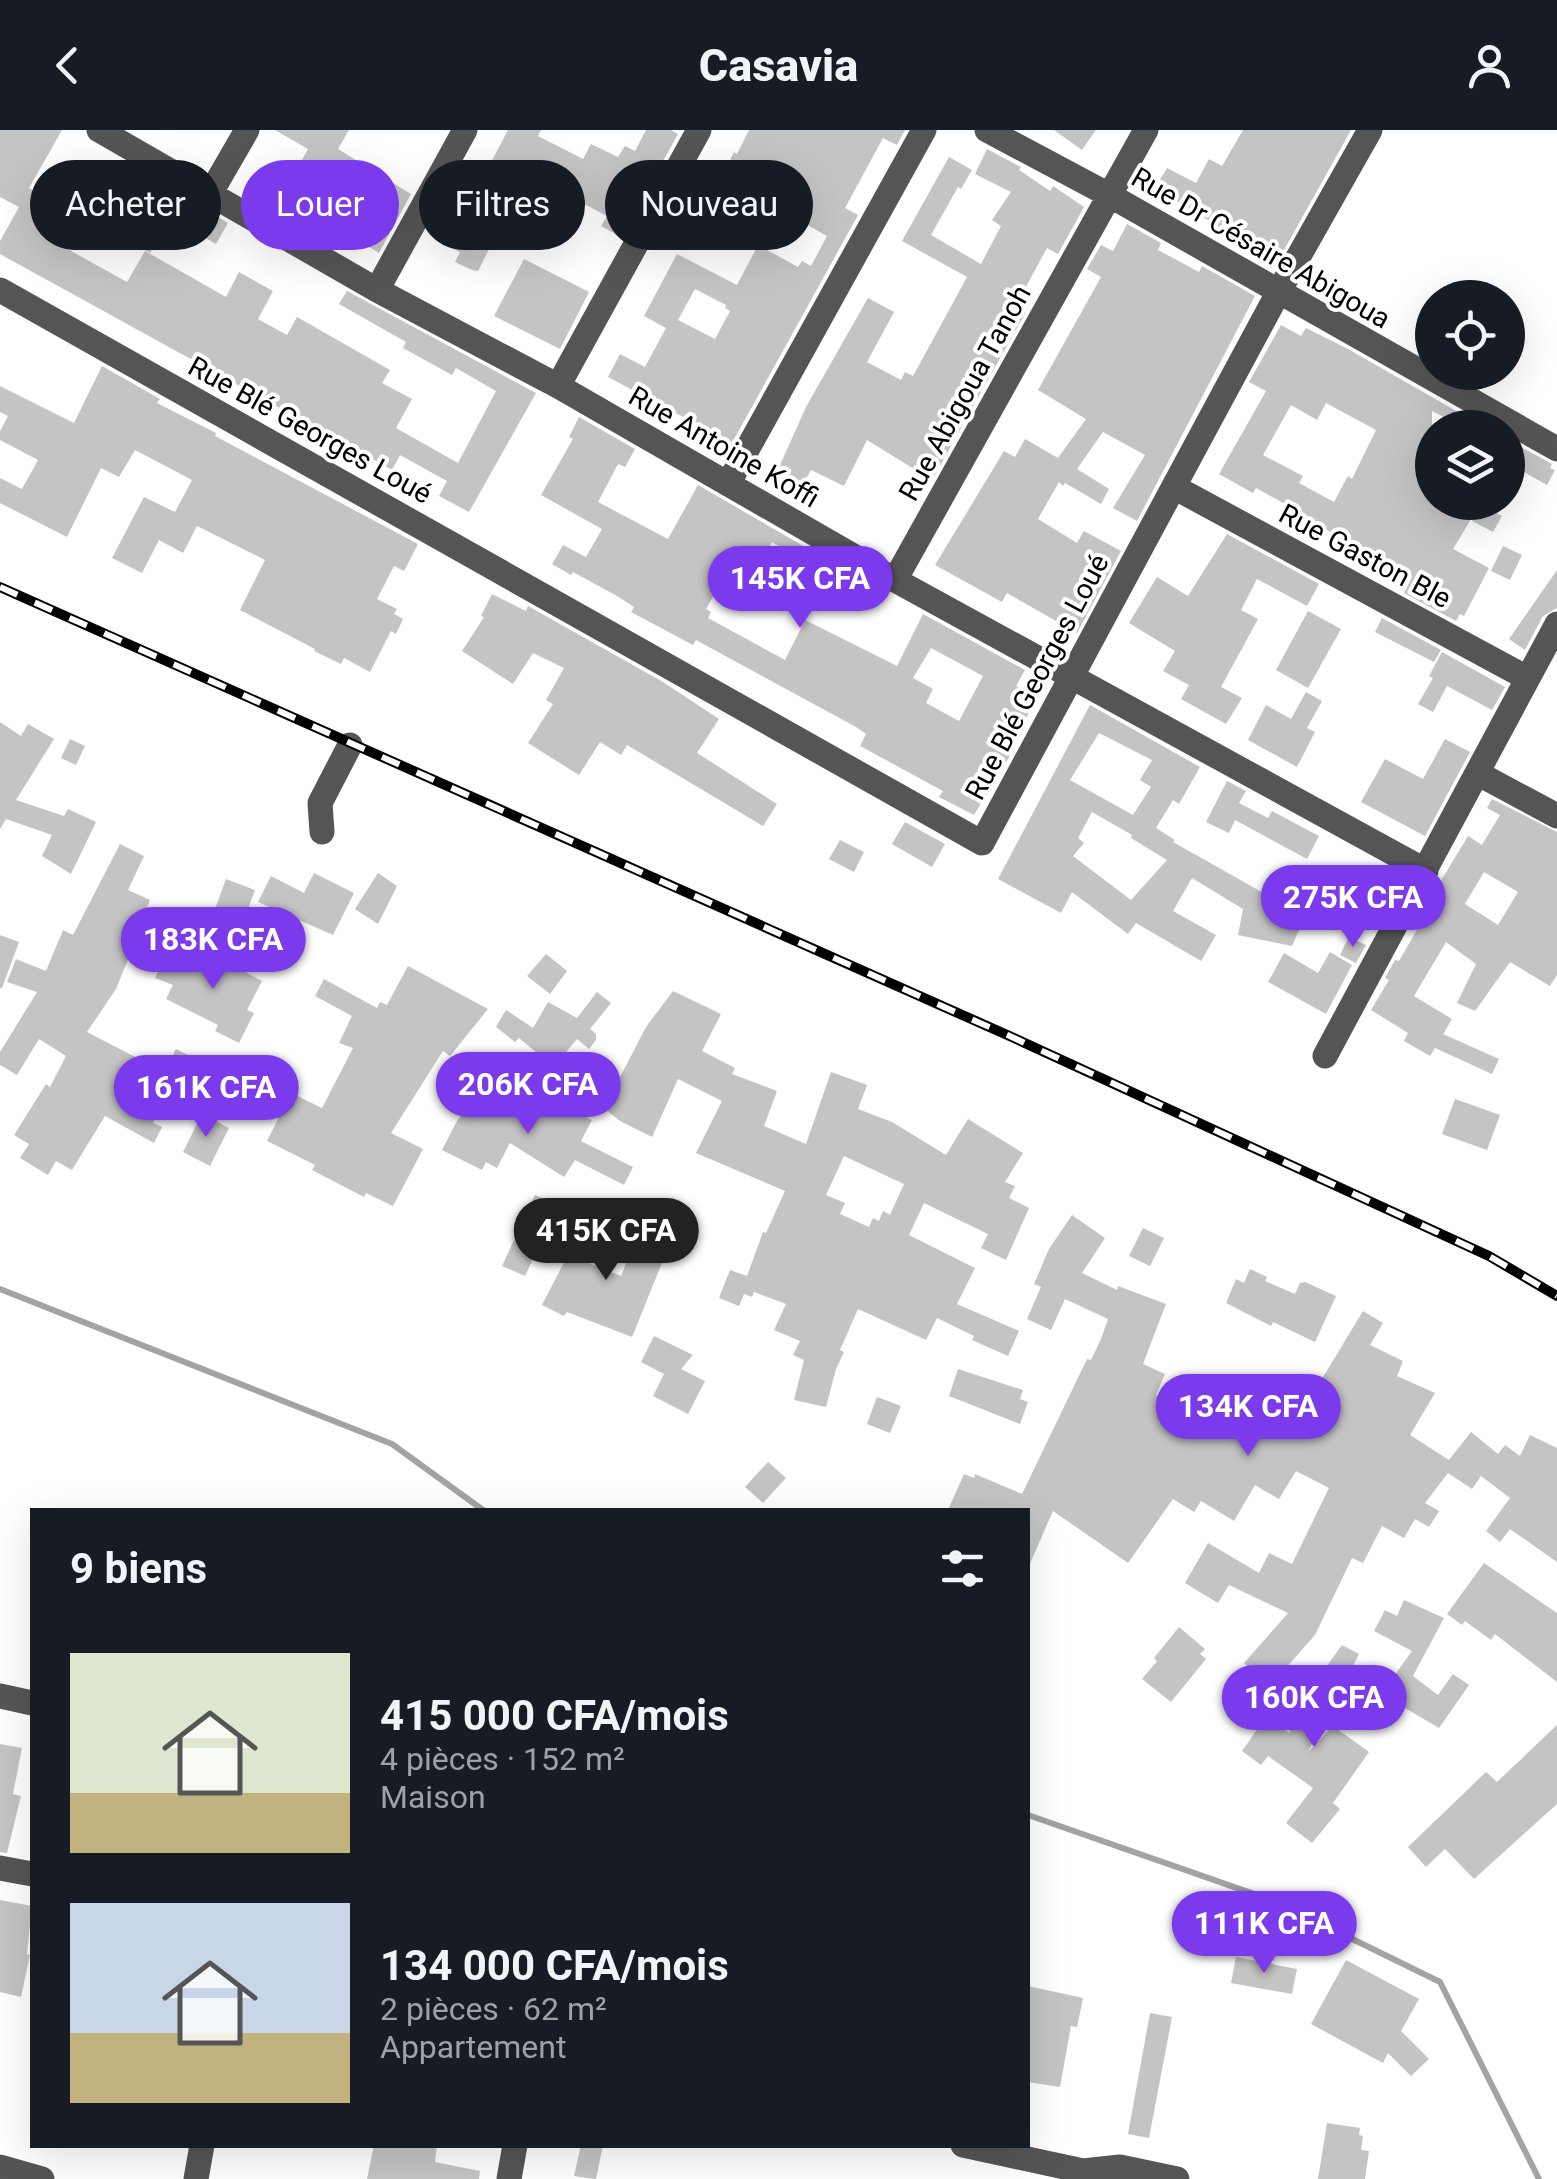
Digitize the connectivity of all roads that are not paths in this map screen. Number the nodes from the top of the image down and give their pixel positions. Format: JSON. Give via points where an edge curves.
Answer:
{"nodes":[{"id":1,"x":99,"y":130,"type":"edge"},
{"id":2,"x":247,"y":130,"type":"edge"},
{"id":3,"x":465,"y":130,"type":"edge"},
{"id":4,"x":699,"y":130,"type":"edge"},
{"id":5,"x":924,"y":130,"type":"edge"},
{"id":6,"x":987,"y":130,"type":"edge"},
{"id":7,"x":1146,"y":130,"type":"edge"},
{"id":8,"x":1370,"y":130,"type":"edge"},
{"id":9,"x":151,"y":160,"type":"edge"},
{"id":10,"x":221,"y":175,"type":"edge"},
{"id":11,"x":1109,"y":195,"type":"junction"},
{"id":12,"x":221,"y":200,"type":"edge"},
{"id":13,"x":0,"y":290,"type":"edge"},
{"id":14,"x":377,"y":290,"type":"junction"},
{"id":15,"x":1278,"y":293,"type":"junction"},
{"id":16,"x":558,"y":386,"type":"junction"},
{"id":17,"x":1557,"y":449,"type":"edge"},
{"id":18,"x":728,"y":484,"type":"junction"},
{"id":19,"x":1174,"y":487,"type":"junction"},
{"id":20,"x":895,"y":580,"type":"junction"},
{"id":21,"x":1556,"y":626,"type":"edge"},
{"id":22,"x":1070,"y":676,"type":"junction"},
{"id":23,"x":1527,"y":678,"type":"junction"},
{"id":24,"x":350,"y":745,"type":"dead end"},
{"id":25,"x":1477,"y":773,"type":"junction"},
{"id":26,"x":1557,"y":816,"type":"edge"},
{"id":27,"x":322,"y":832,"type":"dead end"},
{"id":28,"x":1426,"y":871,"type":"junction"},
{"id":29,"x":1326,"y":1056,"type":"dead end"},
{"id":30,"x":0,"y":1696,"type":"edge"},
{"id":31,"x":30,"y":1703,"type":"edge"},
{"id":32,"x":0,"y":1868,"type":"edge"},
{"id":33,"x":30,"y":1874,"type":"edge"},
{"id":34,"x":201,"y":2148,"type":"edge"},
{"id":35,"x":514,"y":2148,"type":"edge"},
{"id":36,"x":975,"y":2148,"type":"edge"},
{"id":37,"x":0,"y":2167,"type":"edge"},
{"id":38,"x":1082,"y":2175,"type":"edge"},
{"id":39,"x":42,"y":2179,"type":"edge"},
{"id":40,"x":196,"y":2179,"type":"edge"},
{"id":41,"x":509,"y":2179,"type":"edge"},
{"id":42,"x":1177,"y":2179,"type":"edge"}],
"edges":[{"from":1,"to":9,"type":"street","name":"Rue Antoine Koffi"},
{"from":2,"to":10,"type":"street"},
{"from":3,"to":14,"type":"street"},
{"from":4,"to":16,"type":"street"},
{"from":5,"to":18,"type":"street"},
{"from":6,"to":11,"type":"street","name":"Rue Dr Césaire Abigoua"},
{"from":7,"to":11,"type":"street","name":"Rue Abigoua Tanoh"},
{"from":8,"to":15,"type":"street","name":"Rue Blé Georges Loué"},
{"from":11,"to":15,"type":"street","name":"Rue Dr Césaire Abigoua"},
{"from":11,"to":20,"type":"street","name":"Rue Abigoua Tanoh"},
{"from":12,"to":14,"type":"street","name":"Rue Antoine Koffi"},
{"from":13,"to":22,"type":"street","name":"Rue Blé Georges Loué","via":[[982,843]]},
{"from":14,"to":16,"type":"street","name":"Rue Antoine Koffi"},
{"from":15,"to":17,"type":"street","name":"Rue Dr Césaire Abigoua"},
{"from":15,"to":19,"type":"street","name":"Rue Blé Georges Loué"},
{"from":16,"to":18,"type":"street","name":"Rue Antoine Koffi"},
{"from":18,"to":20,"type":"street","name":"Rue Antoine Koffi"},
{"from":19,"to":22,"type":"street","name":"Rue Blé Georges Loué"},
{"from":19,"to":23,"type":"street","name":"Rue Gaston Ble"},
{"from":20,"to":22,"type":"street","name":"Rue Antoine Koffi"},
{"from":21,"to":23,"type":"street"},
{"from":22,"to":28,"type":"street","name":"Rue Antoine Koffi"},
{"from":23,"to":25,"type":"street"},
{"from":24,"to":27,"type":"street","via":[[320,803]]},
{"from":25,"to":26,"type":"street"},
{"from":25,"to":28,"type":"street"},
{"from":28,"to":29,"type":"street"},
{"from":30,"to":31,"type":"street"},
{"from":32,"to":33,"type":"street"},
{"from":34,"to":40,"type":"street"},
{"from":35,"to":41,"type":"street"},
{"from":36,"to":38,"type":"street"},
{"from":37,"to":39,"type":"street"},
{"from":38,"to":42,"type":"street","via":[[1120,2168]]}]}
